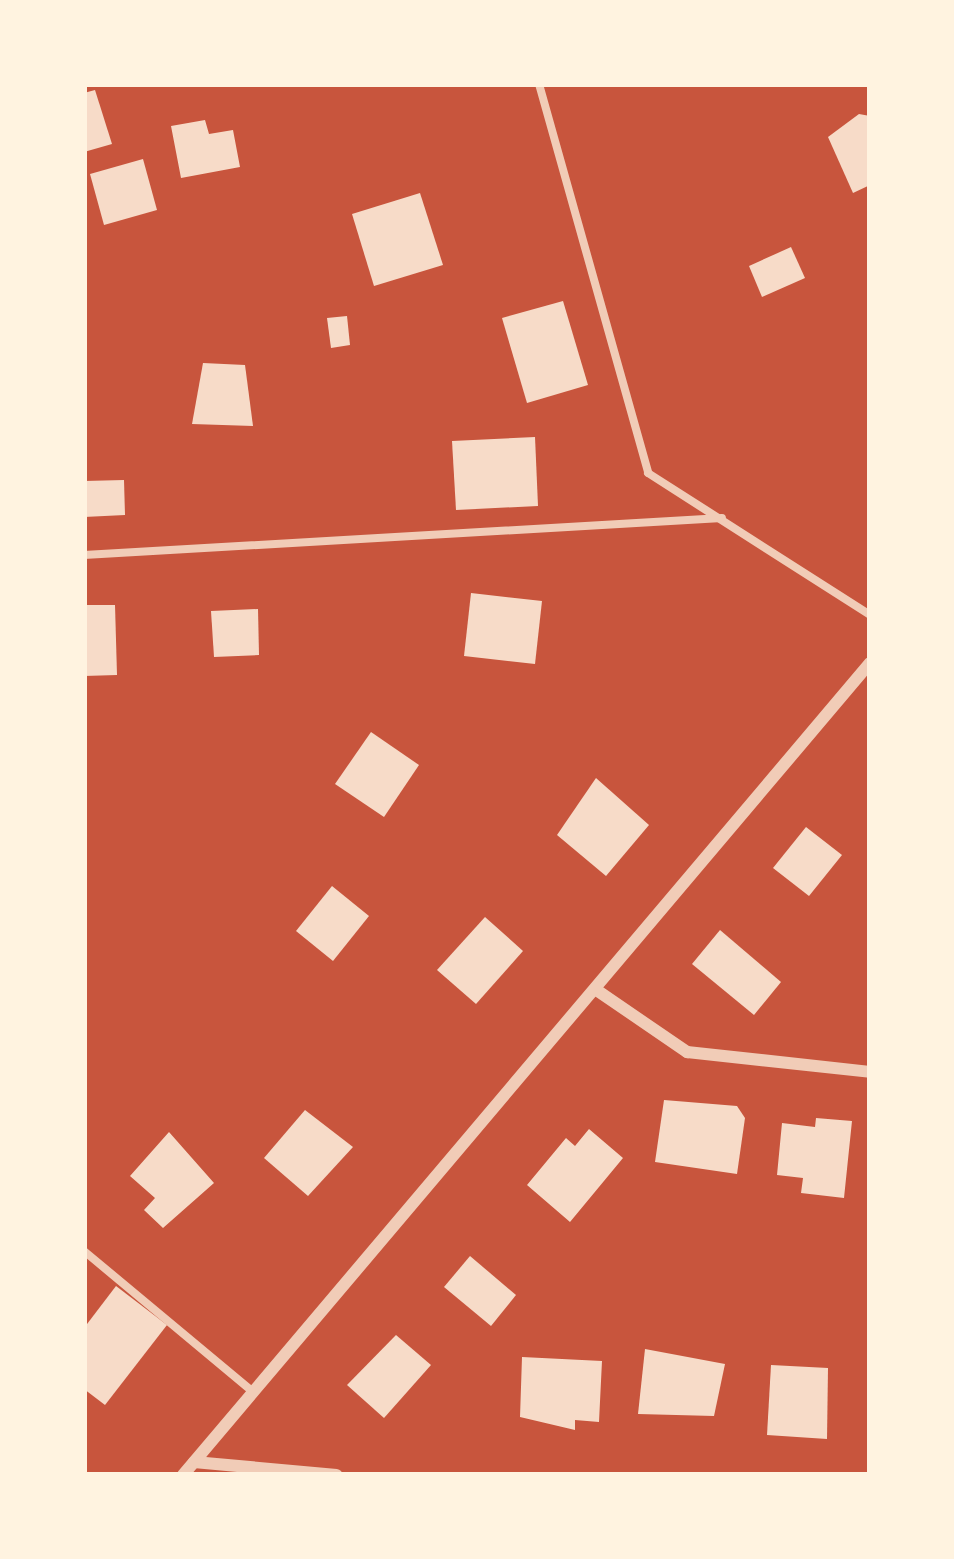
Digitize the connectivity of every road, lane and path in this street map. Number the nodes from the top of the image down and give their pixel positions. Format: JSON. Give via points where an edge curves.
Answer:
{"nodes":[{"id":1,"x":538,"y":84,"type":"edge"},
{"id":2,"x":724,"y":518,"type":"junction"},
{"id":3,"x":84,"y":555,"type":"edge"},
{"id":4,"x":870,"y":615,"type":"edge"},
{"id":5,"x":870,"y":663,"type":"edge"},
{"id":6,"x":595,"y":989,"type":"junction"},
{"id":7,"x":870,"y":1072,"type":"edge"},
{"id":8,"x":84,"y":1251,"type":"edge"},
{"id":9,"x":254,"y":1393,"type":"junction"},
{"id":10,"x":194,"y":1462,"type":"junction"},
{"id":11,"x":183,"y":1475,"type":"edge"},
{"id":12,"x":336,"y":1475,"type":"edge"}],
"edges":[{"from":1,"to":2,"type":"lane","via":[[648,473]]},
{"from":2,"to":3,"type":"lane"},
{"from":2,"to":4,"type":"lane"},
{"from":5,"to":6,"type":"street"},
{"from":6,"to":7,"type":"street","via":[[687,1052]]},
{"from":6,"to":9,"type":"street"},
{"from":8,"to":9,"type":"lane"},
{"from":9,"to":10,"type":"street"},
{"from":10,"to":11,"type":"street"},
{"from":10,"to":12,"type":"street"}]}
